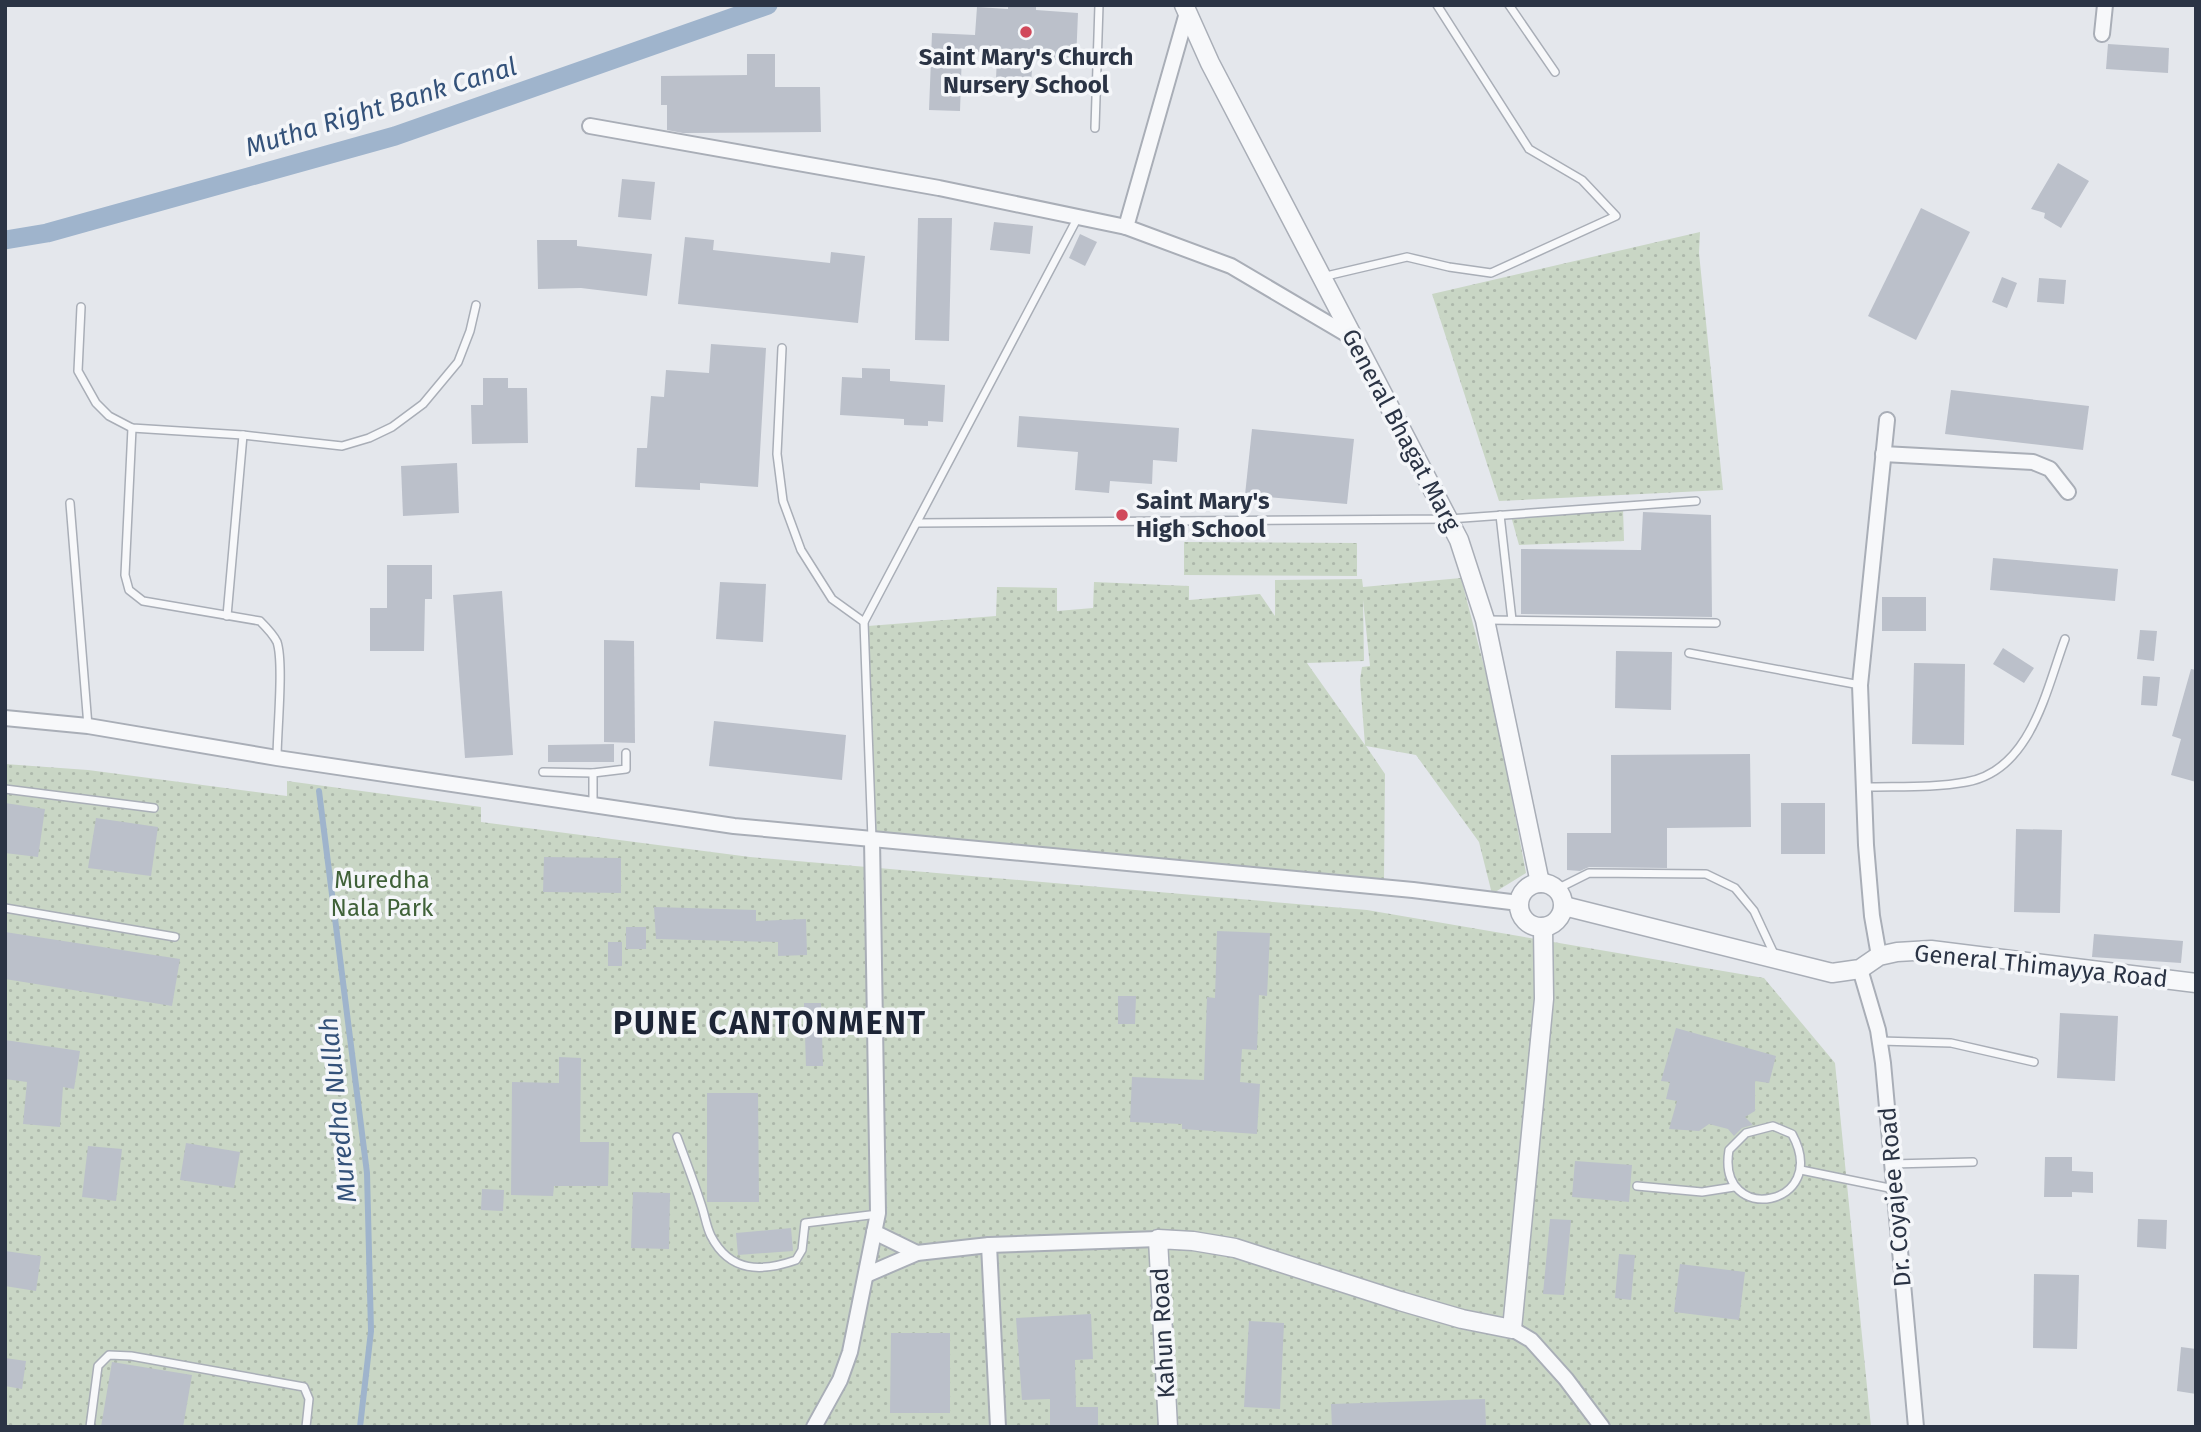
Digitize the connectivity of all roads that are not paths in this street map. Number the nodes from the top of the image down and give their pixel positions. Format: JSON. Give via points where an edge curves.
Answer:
{"nodes":[{"id":1,"x":1099,"y":5,"type":"edge"},
{"id":2,"x":1437,"y":5,"type":"edge"},
{"id":3,"x":1509,"y":5,"type":"edge"},
{"id":4,"x":2105,"y":5,"type":"edge"},
{"id":5,"x":1186,"y":9,"type":"edge"},
{"id":6,"x":2102,"y":34,"type":"dead end"},
{"id":7,"x":1555,"y":72,"type":"dead end"},
{"id":8,"x":590,"y":126,"type":"dead end"},
{"id":9,"x":1095,"y":128,"type":"dead end"},
{"id":10,"x":1078,"y":217,"type":"junction"},
{"id":11,"x":1126,"y":227,"type":"junction"},
{"id":12,"x":1322,"y":278,"type":"junction"},
{"id":13,"x":476,"y":305,"type":"dead end"},
{"id":14,"x":80,"y":307,"type":"dead end"},
{"id":15,"x":1353,"y":338,"type":"junction"},
{"id":16,"x":782,"y":348,"type":"dead end"},
{"id":17,"x":1887,"y":420,"type":"dead end"},
{"id":18,"x":132,"y":428,"type":"junction"},
{"id":19,"x":243,"y":435,"type":"junction"},
{"id":20,"x":1883,"y":454,"type":"junction"},
{"id":21,"x":2068,"y":492,"type":"dead end"},
{"id":22,"x":1696,"y":501,"type":"dead end"},
{"id":23,"x":70,"y":503,"type":"dead end"},
{"id":24,"x":1500,"y":515,"type":"junction"},
{"id":25,"x":1449,"y":519,"type":"junction"},
{"id":26,"x":917,"y":523,"type":"junction"},
{"id":27,"x":228,"y":616,"type":"junction"},
{"id":28,"x":1485,"y":620,"type":"junction"},
{"id":29,"x":1512,"y":620,"type":"junction"},
{"id":30,"x":864,"y":622,"type":"junction"},
{"id":31,"x":1716,"y":623,"type":"dead end"},
{"id":32,"x":2065,"y":639,"type":"dead end"},
{"id":33,"x":1689,"y":653,"type":"dead end"},
{"id":34,"x":1860,"y":685,"type":"junction"},
{"id":35,"x":5,"y":718,"type":"edge"},
{"id":36,"x":88,"y":726,"type":"junction"},
{"id":37,"x":626,"y":753,"type":"dead end"},
{"id":38,"x":277,"y":758,"type":"junction"},
{"id":39,"x":543,"y":772,"type":"dead end"},
{"id":40,"x":593,"y":773,"type":"junction"},
{"id":41,"x":1864,"y":787,"type":"junction"},
{"id":42,"x":5,"y":789,"type":"edge"},
{"id":43,"x":593,"y":806,"type":"junction"},
{"id":44,"x":154,"y":808,"type":"dead end"},
{"id":45,"x":872,"y":839,"type":"junction"},
{"id":46,"x":1540,"y":883,"type":"junction"},
{"id":47,"x":1557,"y":889,"type":"junction"},
{"id":48,"x":1519,"y":903,"type":"junction"},
{"id":49,"x":1564,"y":906,"type":"junction"},
{"id":50,"x":5,"y":908,"type":"edge"},
{"id":51,"x":1543,"y":927,"type":"junction"},
{"id":52,"x":175,"y":937,"type":"dead end"},
{"id":53,"x":1879,"y":956,"type":"junction"},
{"id":54,"x":1777,"y":960,"type":"junction"},
{"id":55,"x":1860,"y":969,"type":"junction"},
{"id":56,"x":2196,"y":983,"type":"edge"},
{"id":57,"x":1880,"y":1041,"type":"junction"},
{"id":58,"x":2034,"y":1062,"type":"dead end"},
{"id":59,"x":677,"y":1137,"type":"dead end"},
{"id":60,"x":1973,"y":1162,"type":"dead end"},
{"id":61,"x":1892,"y":1164,"type":"junction"},
{"id":62,"x":1801,"y":1170,"type":"junction"},
{"id":63,"x":1637,"y":1186,"type":"dead end"},
{"id":64,"x":1734,"y":1187,"type":"junction"},
{"id":65,"x":1895,"y":1189,"type":"junction"},
{"id":66,"x":878,"y":1213,"type":"junction"},
{"id":67,"x":874,"y":1232,"type":"junction"},
{"id":68,"x":1158,"y":1239,"type":"junction"},
{"id":69,"x":989,"y":1245,"type":"junction"},
{"id":70,"x":917,"y":1253,"type":"junction"},
{"id":71,"x":866,"y":1275,"type":"junction"},
{"id":72,"x":1512,"y":1329,"type":"junction"},
{"id":73,"x":90,"y":1427,"type":"edge"},
{"id":74,"x":306,"y":1427,"type":"edge"},
{"id":75,"x":814,"y":1427,"type":"edge"},
{"id":76,"x":998,"y":1427,"type":"edge"},
{"id":77,"x":1168,"y":1427,"type":"edge"},
{"id":78,"x":1602,"y":1427,"type":"edge"},
{"id":79,"x":1916,"y":1427,"type":"edge"}],
"edges":[{"from":1,"to":9,"type":"lane"},
{"from":2,"to":12,"type":"lane","via":[[1529,149],[1582,180],[1616,216],[1492,273],[1407,257]]},
{"from":3,"to":7,"type":"lane"},
{"from":4,"to":6,"type":"street"},
{"from":5,"to":11,"type":"street"},
{"from":5,"to":12,"type":"street","name":"General Bhagat Marg"},
{"from":8,"to":10,"type":"street"},
{"from":10,"to":11,"type":"street"},
{"from":10,"to":26,"type":"lane"},
{"from":11,"to":15,"type":"street","via":[[1231,266]]},
{"from":12,"to":15,"type":"street","name":"General Bhagat Marg"},
{"from":13,"to":19,"type":"lane","via":[[458,362],[424,404],[392,427],[342,446]]},
{"from":14,"to":18,"type":"lane","via":[[78,371],[96,403]]},
{"from":15,"to":25,"type":"street","name":"General Bhagat Marg"},
{"from":16,"to":30,"type":"lane","via":[[777,454],[783,501],[801,550],[832,599]]},
{"from":17,"to":20,"type":"street"},
{"from":18,"to":19,"type":"lane"},
{"from":18,"to":27,"type":"lane","via":[[125,575],[129,590],[142,601]]},
{"from":19,"to":27,"type":"lane"},
{"from":20,"to":21,"type":"street","via":[[2033,462],[2050,469]]},
{"from":20,"to":34,"type":"street"},
{"from":22,"to":24,"type":"lane"},
{"from":23,"to":36,"type":"lane"},
{"from":24,"to":25,"type":"lane"},
{"from":24,"to":29,"type":"lane"},
{"from":25,"to":26,"type":"lane"},
{"from":25,"to":28,"type":"street","name":"General Bhagat Marg"},
{"from":26,"to":30,"type":"lane"},
{"from":27,"to":38,"type":"lane","via":[[260,621],[277,643]]},
{"from":28,"to":29,"type":"lane"},
{"from":28,"to":46,"type":"street","name":"General Bhagat Marg"},
{"from":29,"to":31,"type":"lane"},
{"from":30,"to":45,"type":"lane"},
{"from":32,"to":41,"type":"lane","via":[[2033,726],[2019,750],[1997,770],[1968,782]]},
{"from":33,"to":34,"type":"lane"},
{"from":34,"to":41,"type":"street"},
{"from":35,"to":36,"type":"street"},
{"from":36,"to":38,"type":"street"},
{"from":37,"to":40,"type":"lane","via":[[626,769]]},
{"from":38,"to":43,"type":"street"},
{"from":39,"to":40,"type":"lane"},
{"from":40,"to":43,"type":"lane"},
{"from":41,"to":53,"type":"street"},
{"from":42,"to":44,"type":"lane"},
{"from":43,"to":45,"type":"street"},
{"from":45,"to":48,"type":"street"},
{"from":45,"to":66,"type":"street"},
{"from":46,"to":47,"type":"street"},
{"from":46,"to":48,"type":"street","via":[[1528,887]]},
{"from":47,"to":49,"type":"street"},
{"from":47,"to":54,"type":"lane","via":[[1589,873],[1706,874],[1735,888],[1754,911]]},
{"from":48,"to":51,"type":"street","via":[[1526,921]]},
{"from":49,"to":51,"type":"street","via":[[1559,918]]},
{"from":49,"to":54,"type":"street"},
{"from":50,"to":52,"type":"lane"},
{"from":51,"to":72,"type":"street","via":[[1544,999]]},
{"from":53,"to":55,"type":"street","name":"General Thimayya Road"},
{"from":53,"to":56,"type":"street","name":"General Thimayya Road","via":[[1931,950]]},
{"from":54,"to":55,"type":"street","via":[[1832,972]]},
{"from":55,"to":57,"type":"street","name":"Dr. Coyajee Road"},
{"from":57,"to":58,"type":"lane","via":[[1951,1042]]},
{"from":57,"to":61,"type":"street","name":"Dr. Coyajee Road"},
{"from":59,"to":66,"type":"lane","via":[[710,1234],[734,1263],[756,1268],[788,1263],[802,1250],[805,1223]]},
{"from":60,"to":61,"type":"lane"},
{"from":61,"to":65,"type":"street","name":"Dr. Coyajee Road"},
{"from":62,"to":64,"type":"lane","via":[[1787,1192],[1775,1198],[1752,1197]]},
{"from":62,"to":64,"type":"lane","via":[[1792,1134],[1773,1126],[1759,1127],[1728,1150],[1727,1175]]},
{"from":62,"to":65,"type":"lane"},
{"from":63,"to":64,"type":"lane","via":[[1702,1192]]},
{"from":65,"to":79,"type":"street","name":"Dr. Coyajee Road"},
{"from":66,"to":67,"type":"street"},
{"from":67,"to":70,"type":"street"},
{"from":67,"to":71,"type":"street"},
{"from":68,"to":69,"type":"street"},
{"from":68,"to":72,"type":"street","via":[[1235,1248],[1400,1301]]},
{"from":68,"to":77,"type":"street","name":"Kahun Road"},
{"from":69,"to":70,"type":"street"},
{"from":69,"to":76,"type":"street"},
{"from":70,"to":71,"type":"street"},
{"from":71,"to":75,"type":"street","via":[[850,1352]]},
{"from":72,"to":78,"type":"street","via":[[1531,1340]]},
{"from":73,"to":74,"type":"lane","via":[[98,1366],[109,1355],[304,1387],[309,1399]]}]}
